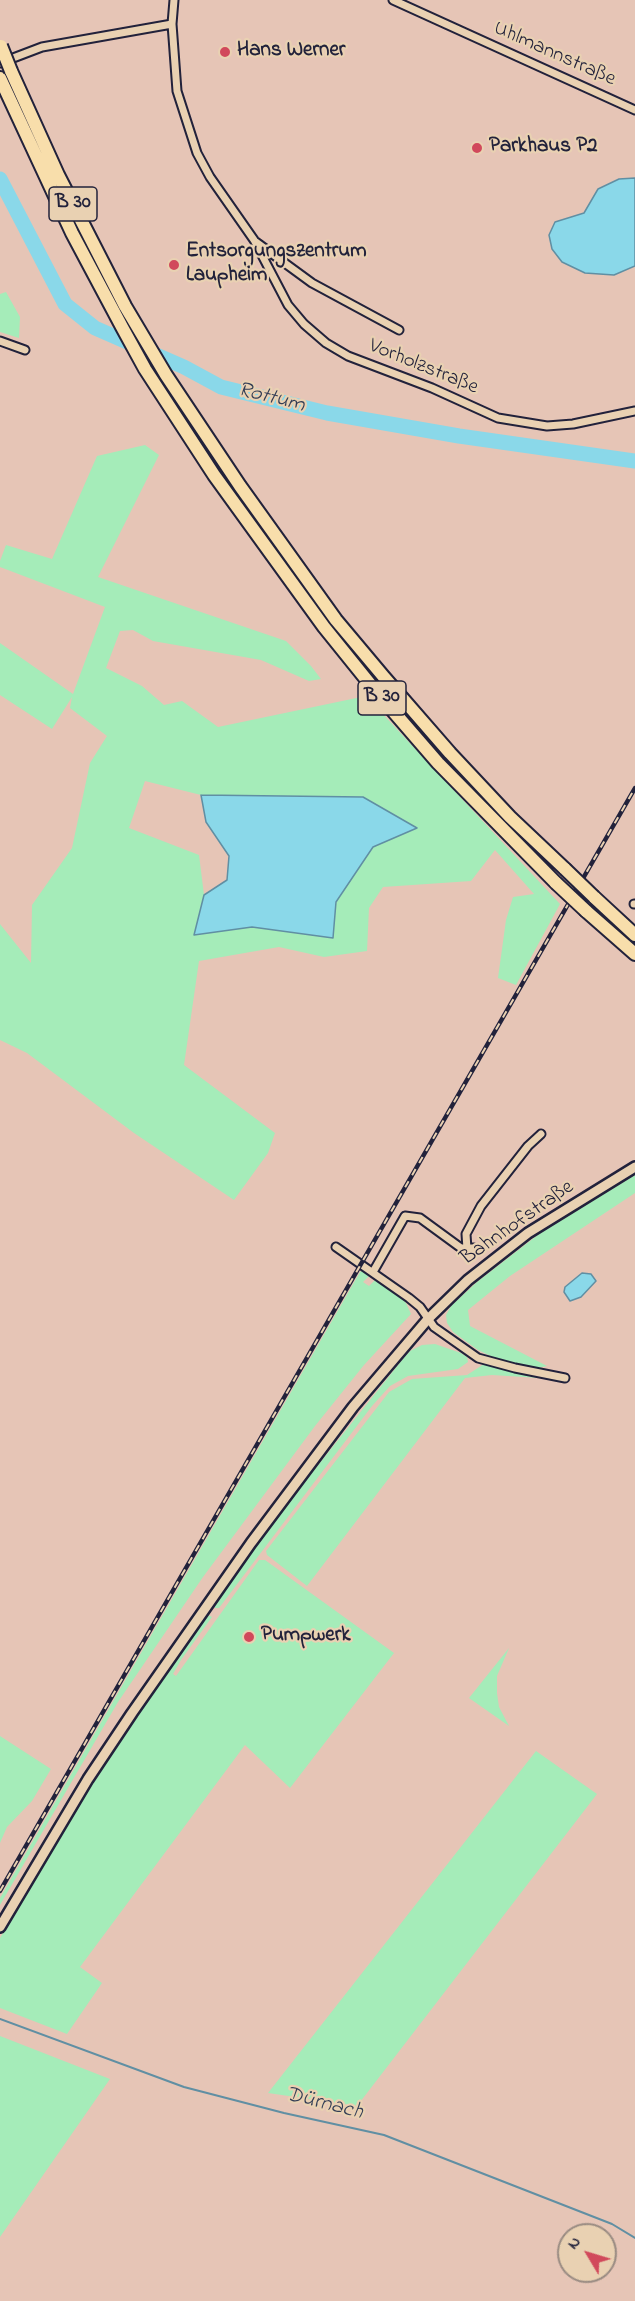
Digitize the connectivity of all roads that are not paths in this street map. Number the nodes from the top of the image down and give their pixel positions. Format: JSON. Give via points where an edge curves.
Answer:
{"nodes":[{"id":1,"x":174,"y":0,"type":"edge"},
{"id":2,"x":393,"y":0,"type":"edge"},
{"id":3,"x":172,"y":24,"type":"junction"},
{"id":4,"x":1,"y":45,"type":"edge"},
{"id":5,"x":0,"y":63,"type":"edge"},
{"id":6,"x":0,"y":78,"type":"edge"},
{"id":7,"x":635,"y":110,"type":"edge"},
{"id":8,"x":254,"y":240,"type":"junction"},
{"id":9,"x":399,"y":330,"type":"dead end"},
{"id":10,"x":0,"y":341,"type":"edge"},
{"id":11,"x":25,"y":350,"type":"dead end"},
{"id":12,"x":635,"y":411,"type":"edge"},
{"id":13,"x":635,"y":935,"type":"edge"},
{"id":14,"x":635,"y":954,"type":"edge"},
{"id":15,"x":541,"y":1134,"type":"dead end"},
{"id":16,"x":635,"y":1167,"type":"edge"},
{"id":17,"x":336,"y":1247,"type":"dead end"},
{"id":18,"x":373,"y":1272,"type":"junction"},
{"id":19,"x":428,"y":1319,"type":"junction"},
{"id":20,"x":565,"y":1378,"type":"dead end"},
{"id":21,"x":0,"y":1927,"type":"edge"}],
"edges":[{"from":1,"to":3,"type":"street","name":"Vorholzstraße"},
{"from":2,"to":7,"type":"street","name":"Uhlmannstraße"},
{"from":3,"to":5,"type":"street","via":[[42,47]]},
{"from":3,"to":8,"type":"street","name":"Vorholzstraße","via":[[177,91],[189,132],[210,177]]},
{"from":4,"to":13,"type":"highway","number":"B 30","bridge":true,"via":[[58,175],[142,334],[240,486],[336,620],[450,753],[510,817]]},
{"from":6,"to":14,"type":"highway","number":"B 30","bridge":true,"via":[[72,233],[122,327],[214,476],[324,627],[438,763],[556,883]]},
{"from":8,"to":9,"type":"street","name":"Vorholzstraße","via":[[312,283]]},
{"from":8,"to":12,"type":"street","name":"Vorholzstraße","via":[[288,305],[326,343],[348,356],[498,418],[520,423],[573,424]]},
{"from":10,"to":11,"type":"street"},
{"from":15,"to":18,"type":"street","via":[[481,1206],[466,1234],[470,1248],[456,1245],[420,1218],[405,1216]]},
{"from":16,"to":19,"type":"main road","name":"Bahnhofstraße","via":[[528,1233],[468,1280]]},
{"from":17,"to":18,"type":"street"},
{"from":18,"to":19,"type":"street","via":[[420,1307]]},
{"from":19,"to":20,"type":"street","via":[[447,1338],[478,1358]]},
{"from":19,"to":21,"type":"main road","name":"Bahnhofstraße","via":[[353,1407],[204,1608],[88,1779]]}]}
